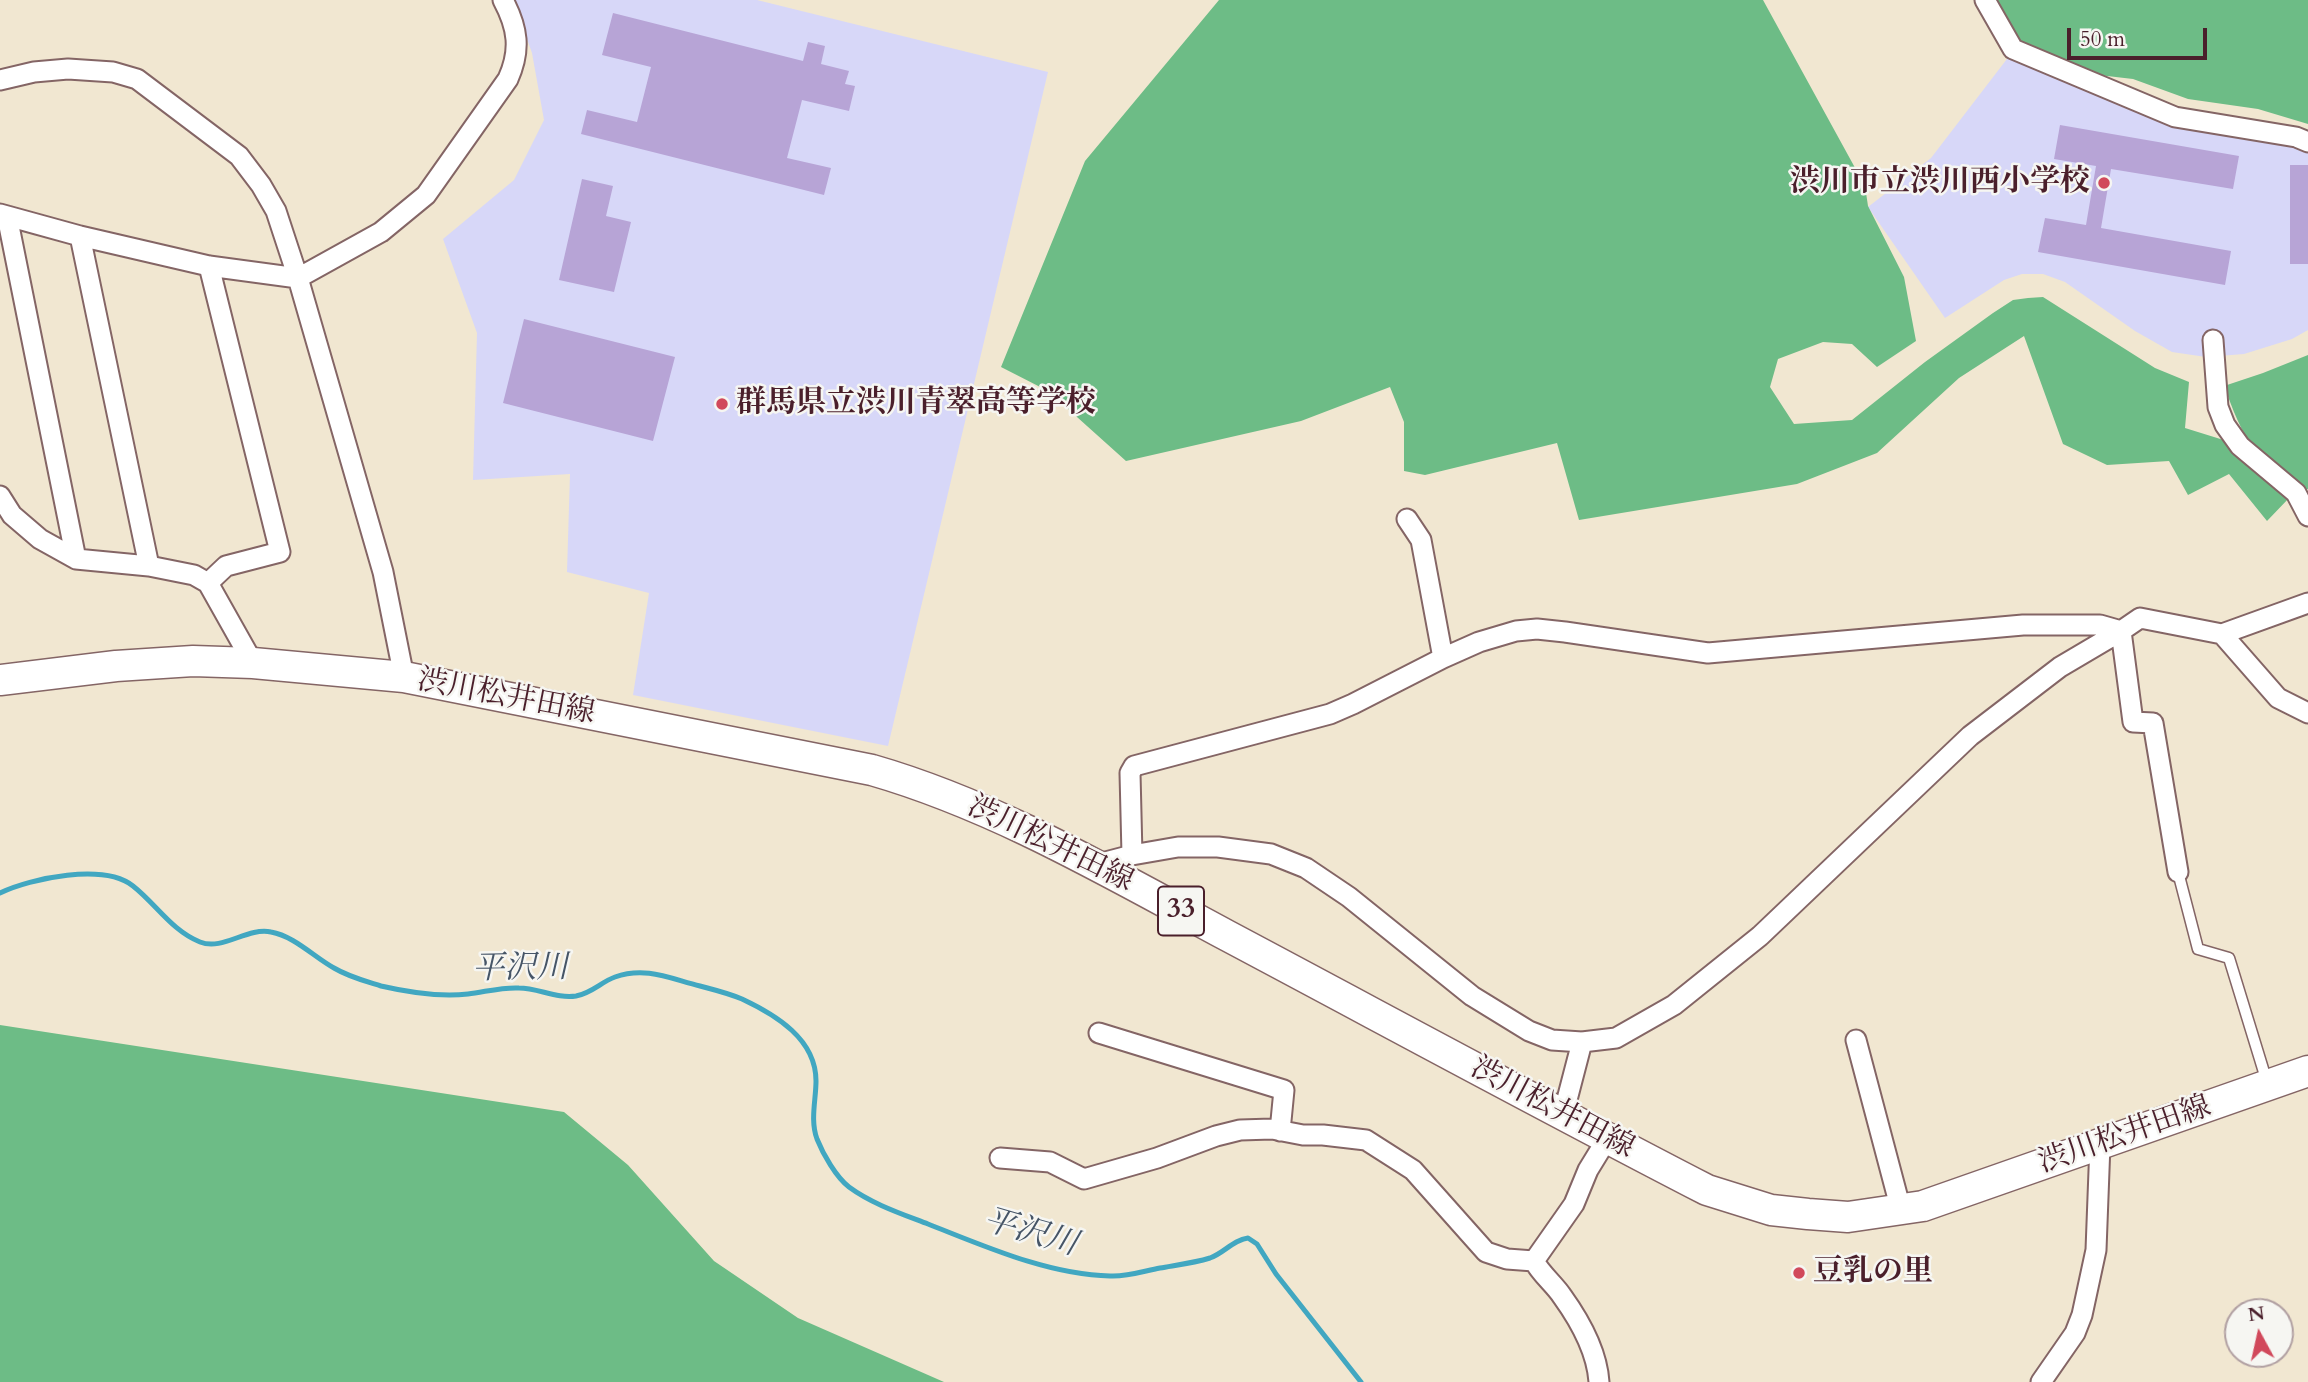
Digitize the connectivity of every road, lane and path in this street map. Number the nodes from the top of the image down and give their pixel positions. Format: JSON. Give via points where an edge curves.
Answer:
{"nodes":[{"id":1,"x":503,"y":0,"type":"edge"},
{"id":2,"x":1985,"y":0,"type":"edge"},
{"id":3,"x":1,"y":77,"type":"edge"},
{"id":4,"x":2308,"y":142,"type":"edge"},
{"id":5,"x":3,"y":215,"type":"edge"},
{"id":6,"x":80,"y":236,"type":"junction"},
{"id":7,"x":209,"y":266,"type":"junction"},
{"id":8,"x":298,"y":278,"type":"junction"},
{"id":9,"x":2213,"y":340,"type":"dead end"},
{"id":10,"x":0,"y":496,"type":"edge"},
{"id":11,"x":2308,"y":516,"type":"edge"},
{"id":12,"x":1407,"y":519,"type":"dead end"},
{"id":13,"x":76,"y":559,"type":"junction"},
{"id":14,"x":149,"y":566,"type":"junction"},
{"id":15,"x":208,"y":583,"type":"junction"},
{"id":16,"x":2308,"y":603,"type":"edge"},
{"id":17,"x":2122,"y":631,"type":"junction"},
{"id":18,"x":2222,"y":634,"type":"junction"},
{"id":19,"x":1443,"y":658,"type":"junction"},
{"id":20,"x":253,"y":663,"type":"junction"},
{"id":21,"x":404,"y":677,"type":"junction"},
{"id":22,"x":0,"y":680,"type":"edge"},
{"id":23,"x":2308,"y":713,"type":"edge"},
{"id":24,"x":1132,"y":855,"type":"junction"},
{"id":25,"x":1094,"y":865,"type":"junction"},
{"id":26,"x":2178,"y":872,"type":"joint"},
{"id":27,"x":1099,"y":1033,"type":"dead end"},
{"id":28,"x":1856,"y":1040,"type":"dead end"},
{"id":29,"x":1582,"y":1042,"type":"junction"},
{"id":30,"x":2308,"y":1071,"type":"edge"},
{"id":31,"x":2269,"y":1085,"type":"junction"},
{"id":32,"x":1563,"y":1115,"type":"junction"},
{"id":33,"x":1280,"y":1130,"type":"junction"},
{"id":34,"x":1607,"y":1139,"type":"junction"},
{"id":35,"x":2100,"y":1144,"type":"junction"},
{"id":36,"x":1000,"y":1158,"type":"dead end"},
{"id":37,"x":1900,"y":1210,"type":"junction"},
{"id":38,"x":1534,"y":1261,"type":"junction"},
{"id":39,"x":1599,"y":1382,"type":"edge"},
{"id":40,"x":2041,"y":1382,"type":"edge"}],
"edges":[{"from":1,"to":8,"type":"street","via":[[514,28],[515,62],[444,172],[426,195],[381,232]]},
{"from":2,"to":4,"type":"street","via":[[2013,50],[2175,117]]},
{"from":3,"to":8,"type":"street","via":[[68,69],[137,79],[239,156],[276,211]]},
{"from":5,"to":6,"type":"street"},
{"from":5,"to":13,"type":"street"},
{"from":6,"to":7,"type":"street"},
{"from":6,"to":14,"type":"street"},
{"from":7,"to":8,"type":"street"},
{"from":7,"to":15,"type":"street","via":[[280,552],[226,566]]},
{"from":8,"to":21,"type":"street","via":[[383,572]]},
{"from":9,"to":11,"type":"street","via":[[2218,407],[2225,425],[2240,446],[2296,493]]},
{"from":10,"to":13,"type":"street","via":[[12,515],[40,539]]},
{"from":12,"to":19,"type":"street","via":[[1422,540]]},
{"from":13,"to":14,"type":"street"},
{"from":14,"to":15,"type":"street","via":[[194,575]]},
{"from":15,"to":20,"type":"street"},
{"from":16,"to":18,"type":"street"},
{"from":17,"to":18,"type":"street","via":[[2140,618]]},
{"from":17,"to":19,"type":"street","via":[[2100,625],[2023,625],[1708,653],[1537,629],[1479,642]]},
{"from":17,"to":26,"type":"street","via":[[2133,722],[2153,723]]},
{"from":17,"to":29,"type":"street","via":[[2060,667],[1970,736],[1759,936],[1674,1005],[1616,1038]]},
{"from":18,"to":23,"type":"street","via":[[2278,698]]},
{"from":19,"to":24,"type":"street","via":[[1331,714],[1134,766],[1130,774]]},
{"from":20,"to":21,"type":"main road","name":"渋川松井田線","number":"33"},
{"from":20,"to":22,"type":"main road","name":"渋川松井田線","number":"33","via":[[155,663]]},
{"from":21,"to":25,"type":"main road","name":"渋川松井田線","number":"33","via":[[872,770],[961,801]]},
{"from":24,"to":25,"type":"street"},
{"from":24,"to":29,"type":"street","via":[[1178,847],[1218,847],[1271,854],[1306,868],[1507,1019],[1552,1040]]},
{"from":25,"to":32,"type":"main road","name":"渋川松井田線","number":"33"},
{"from":26,"to":31,"type":"lane","via":[[2198,949],[2229,958]]},
{"from":27,"to":33,"type":"street","via":[[1283,1090]]},
{"from":28,"to":37,"type":"street"},
{"from":29,"to":32,"type":"street"},
{"from":30,"to":31,"type":"main road","name":"渋川松井田線","number":"33"},
{"from":31,"to":35,"type":"main road","name":"渋川松井田線","number":"33"},
{"from":32,"to":34,"type":"main road","name":"渋川松井田線","number":"33"},
{"from":33,"to":36,"type":"street","via":[[1240,1130],[1216,1136],[1084,1179],[1050,1162]]},
{"from":33,"to":38,"type":"street","via":[[1366,1140],[1412,1170],[1486,1252]]},
{"from":34,"to":37,"type":"main road","name":"渋川松井田線","number":"33","via":[[1707,1190],[1771,1210],[1848,1217]]},
{"from":34,"to":38,"type":"street","via":[[1574,1204]]},
{"from":35,"to":37,"type":"main road","name":"渋川松井田線","number":"33"},
{"from":35,"to":40,"type":"street","via":[[2096,1250],[2082,1315]]},
{"from":38,"to":39,"type":"street","via":[[1582,1328],[1598,1364]]}]}
